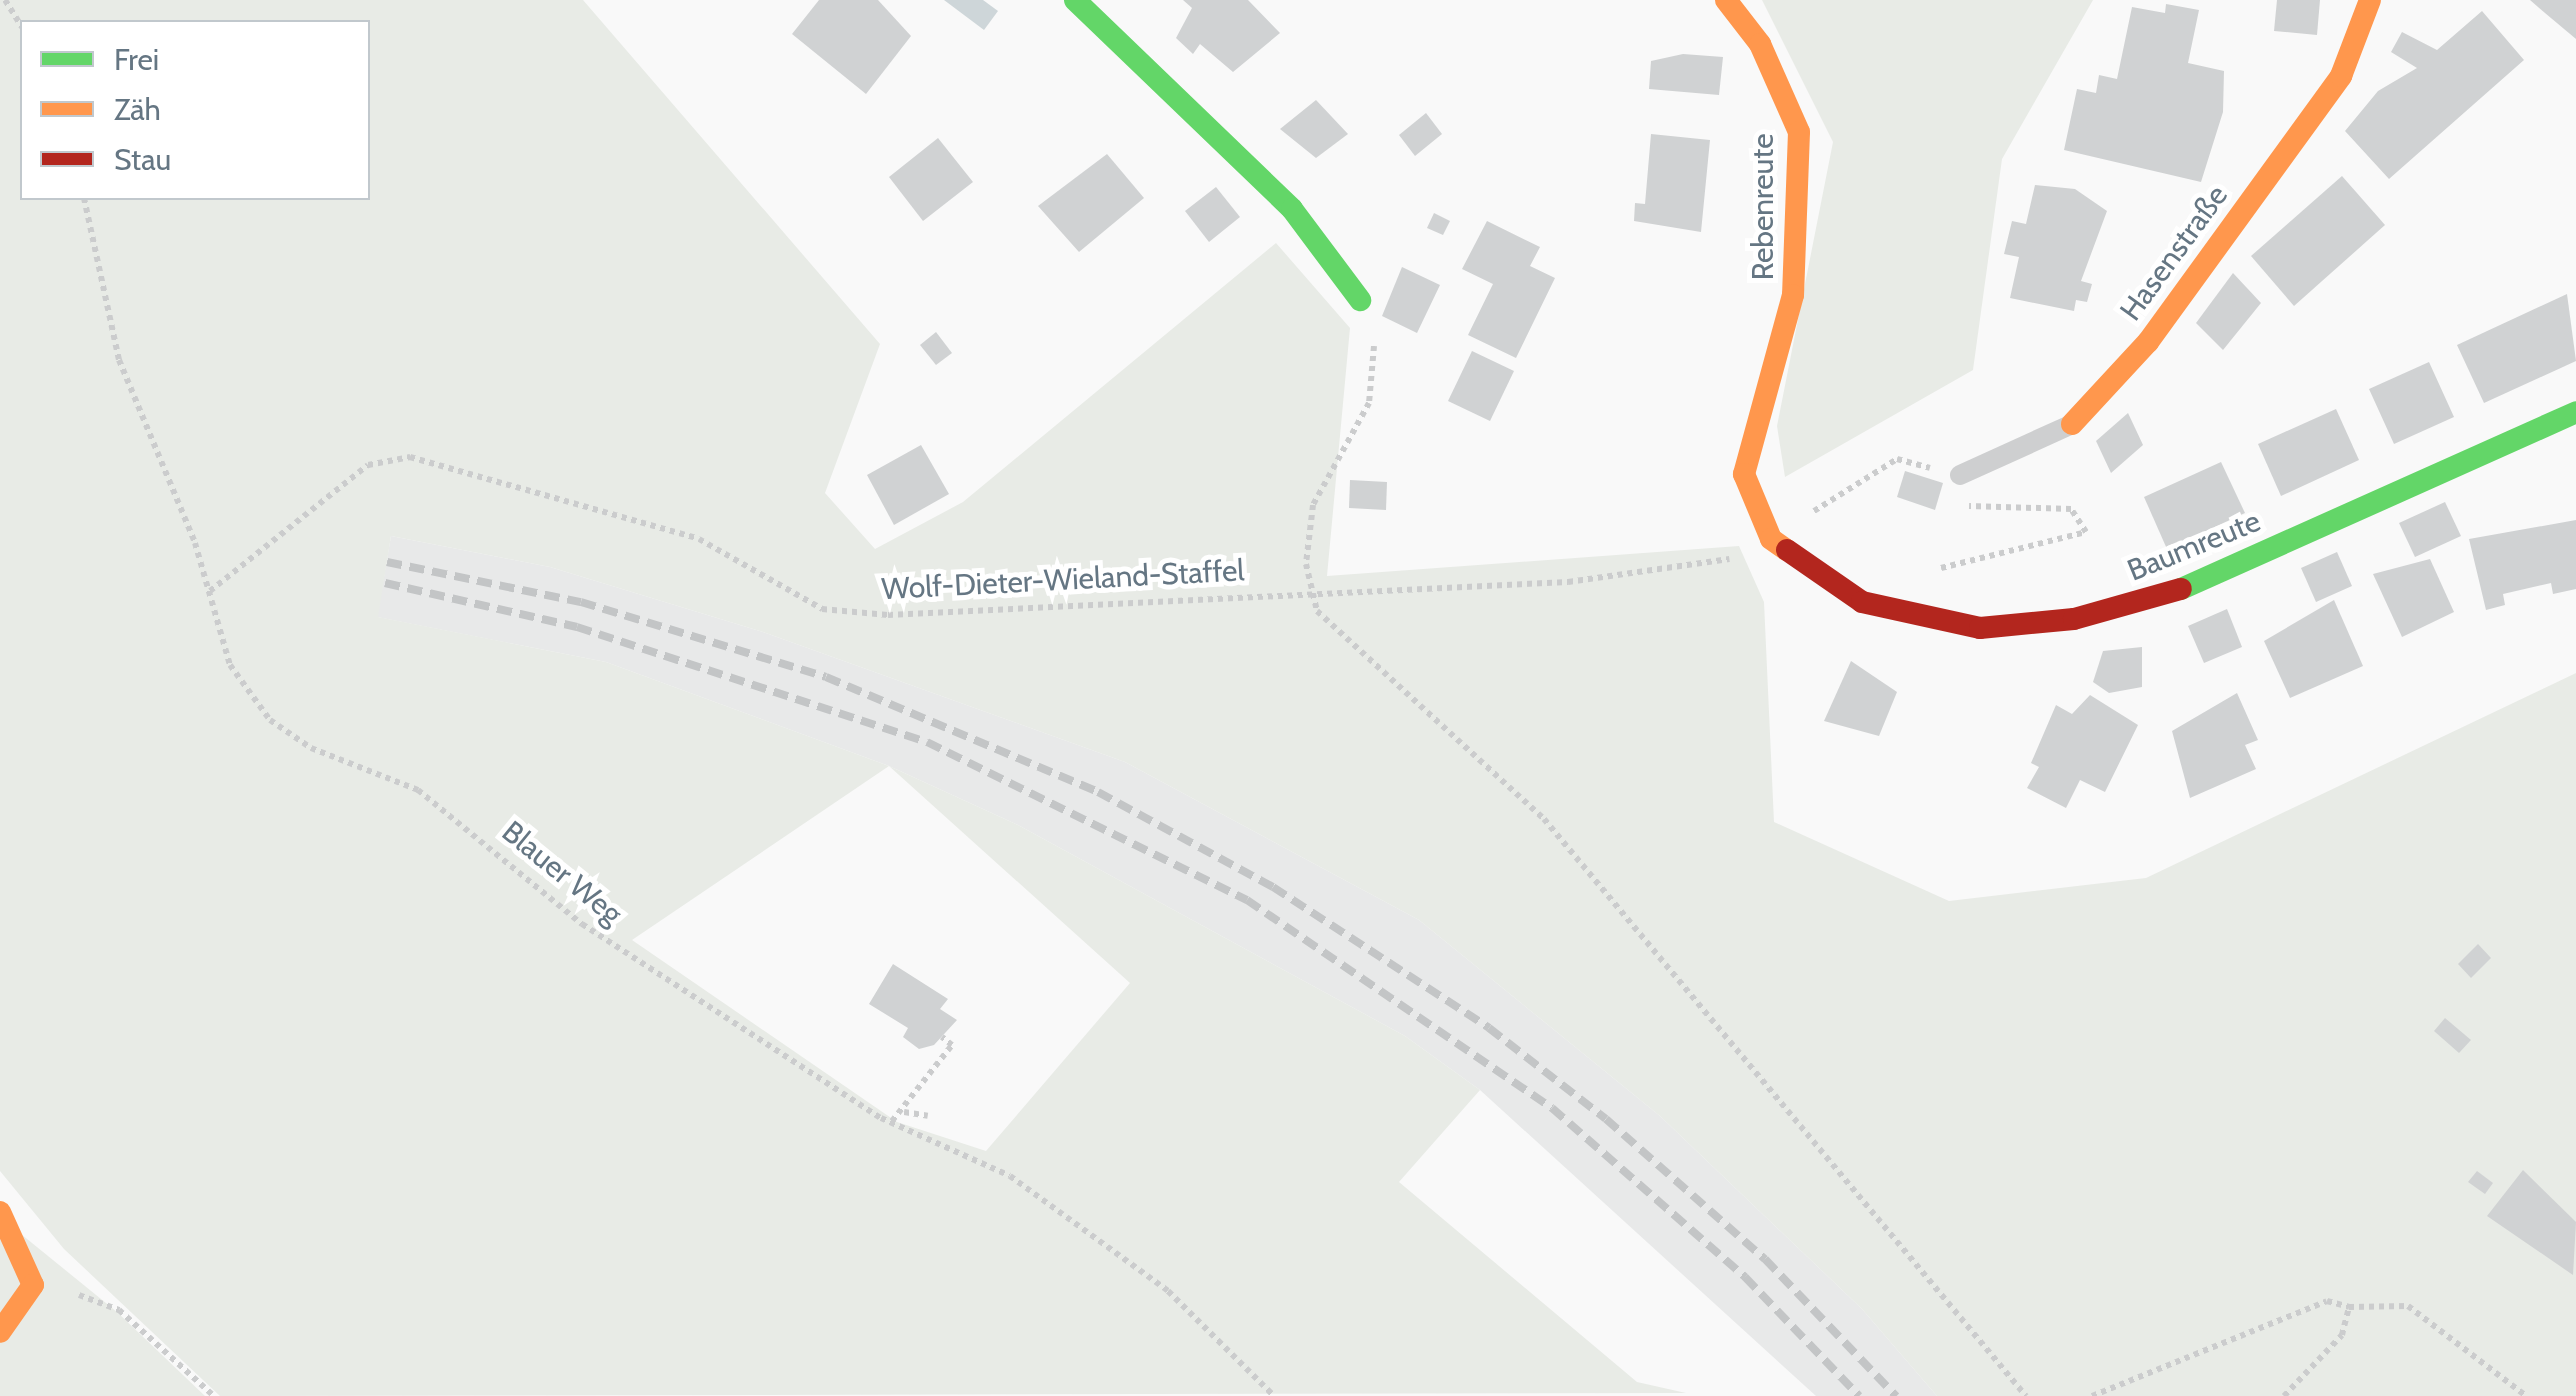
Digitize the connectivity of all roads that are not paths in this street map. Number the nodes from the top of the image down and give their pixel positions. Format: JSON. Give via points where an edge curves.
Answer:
{"nodes":[{"id":1,"x":1075,"y":0,"type":"edge"},
{"id":2,"x":1726,"y":0,"type":"edge"},
{"id":3,"x":2370,"y":0,"type":"edge"},
{"id":4,"x":1360,"y":300,"type":"road end"},
{"id":5,"x":2576,"y":412,"type":"edge"},
{"id":6,"x":2072,"y":424,"type":"joint"},
{"id":7,"x":1960,"y":475,"type":"road end"},
{"id":8,"x":1771,"y":539,"type":"joint"},
{"id":9,"x":0,"y":1212,"type":"edge"},
{"id":10,"x":0,"y":1332,"type":"edge"}],
"edges":[{"from":1,"to":4,"type":"street","via":[[1292,209]]},
{"from":2,"to":8,"type":"street","name":"Rebenreute","via":[[1760,44],[1799,132],[1794,295],[1744,474]]},
{"from":3,"to":6,"type":"street","name":"Hasenstraße","via":[[2341,76],[2148,342]]},
{"from":5,"to":8,"type":"street","name":"Baumreute","via":[[2171,593],[2074,619],[1980,628],[1862,602]]},
{"from":6,"to":7,"type":"lane","name":"Hasenstraße"},
{"from":9,"to":10,"type":"street","via":[[33,1286]]}]}
